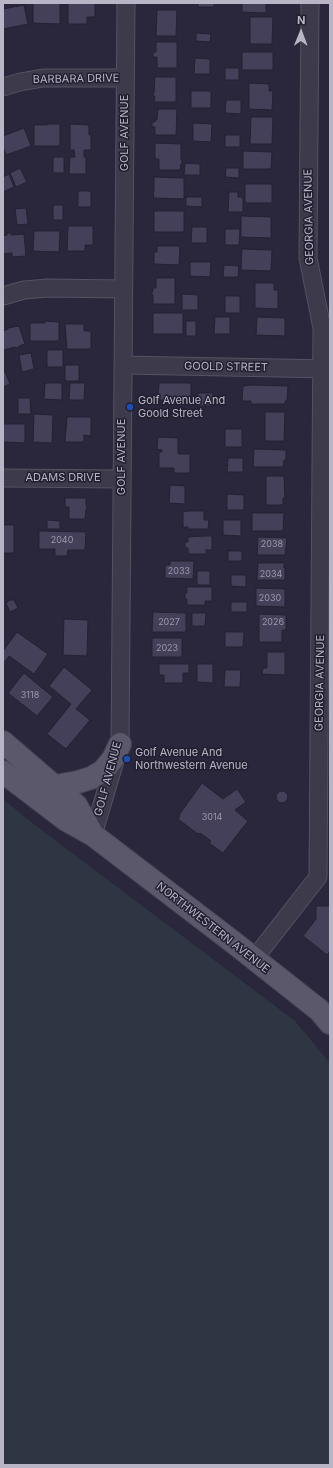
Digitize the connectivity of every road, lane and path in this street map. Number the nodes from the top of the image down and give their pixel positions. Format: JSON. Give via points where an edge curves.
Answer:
{"nodes":[{"id":1,"x":126,"y":3,"type":"edge"},
{"id":2,"x":310,"y":3,"type":"edge"},
{"id":3,"x":125,"y":78,"type":"junction"},
{"id":4,"x":3,"y":87,"type":"edge"},
{"id":5,"x":124,"y":289,"type":"junction"},
{"id":6,"x":3,"y":296,"type":"edge"},
{"id":7,"x":123,"y":365,"type":"junction"},
{"id":8,"x":326,"y":369,"type":"edge"},
{"id":9,"x":3,"y":478,"type":"edge"},
{"id":10,"x":122,"y":479,"type":"junction"},
{"id":11,"x":3,"y":742,"type":"edge"},
{"id":12,"x":120,"y":744,"type":"junction"},
{"id":13,"x":3,"y":772,"type":"edge"},
{"id":14,"x":56,"y":786,"type":"junction"},
{"id":15,"x":324,"y":825,"type":"edge"},
{"id":16,"x":93,"y":835,"type":"junction"},
{"id":17,"x":254,"y":959,"type":"junction"},
{"id":18,"x":330,"y":1023,"type":"edge"}],
"edges":[{"from":1,"to":3,"type":"street","name":"GOLF AVENUE"},
{"from":2,"to":8,"type":"street","name":"GEORGIA AVENUE","via":[[308,258],[322,328]]},
{"from":3,"to":4,"type":"street","name":"BARBARA DRIVE","via":[[42,78]]},
{"from":3,"to":5,"type":"street","name":"GOLF AVENUE"},
{"from":5,"to":6,"type":"street","via":[[48,288],[24,290]]},
{"from":5,"to":7,"type":"street","name":"GOLF AVENUE"},
{"from":7,"to":8,"type":"street","name":"GOOLD STREET"},
{"from":7,"to":10,"type":"street","name":"GOLF AVENUE"},
{"from":8,"to":15,"type":"street","name":"GEORGIA AVENUE"},
{"from":9,"to":10,"type":"street","name":"ADAMS DRIVE"},
{"from":10,"to":12,"type":"street","name":"GOLF AVENUE"},
{"from":11,"to":14,"type":"main road","name":"NORTHWESTERN AVENUE"},
{"from":12,"to":14,"type":"main road","via":[[113,759],[103,771],[91,778]]},
{"from":12,"to":16,"type":"street","name":"GOLF AVENUE"},
{"from":13,"to":16,"type":"main road","name":"NORTHWESTERN AVENUE","via":[[66,820]]},
{"from":14,"to":16,"type":"main road","name":"NORTHWESTERN AVENUE","via":[[76,805]]},
{"from":15,"to":17,"type":"street","name":"GEORGIA AVENUE","via":[[318,877]]},
{"from":16,"to":17,"type":"main road","name":"NORTHWESTERN AVENUE"},
{"from":17,"to":18,"type":"main road","name":"NORTHWESTERN AVENUE","via":[[319,1010]]}]}
